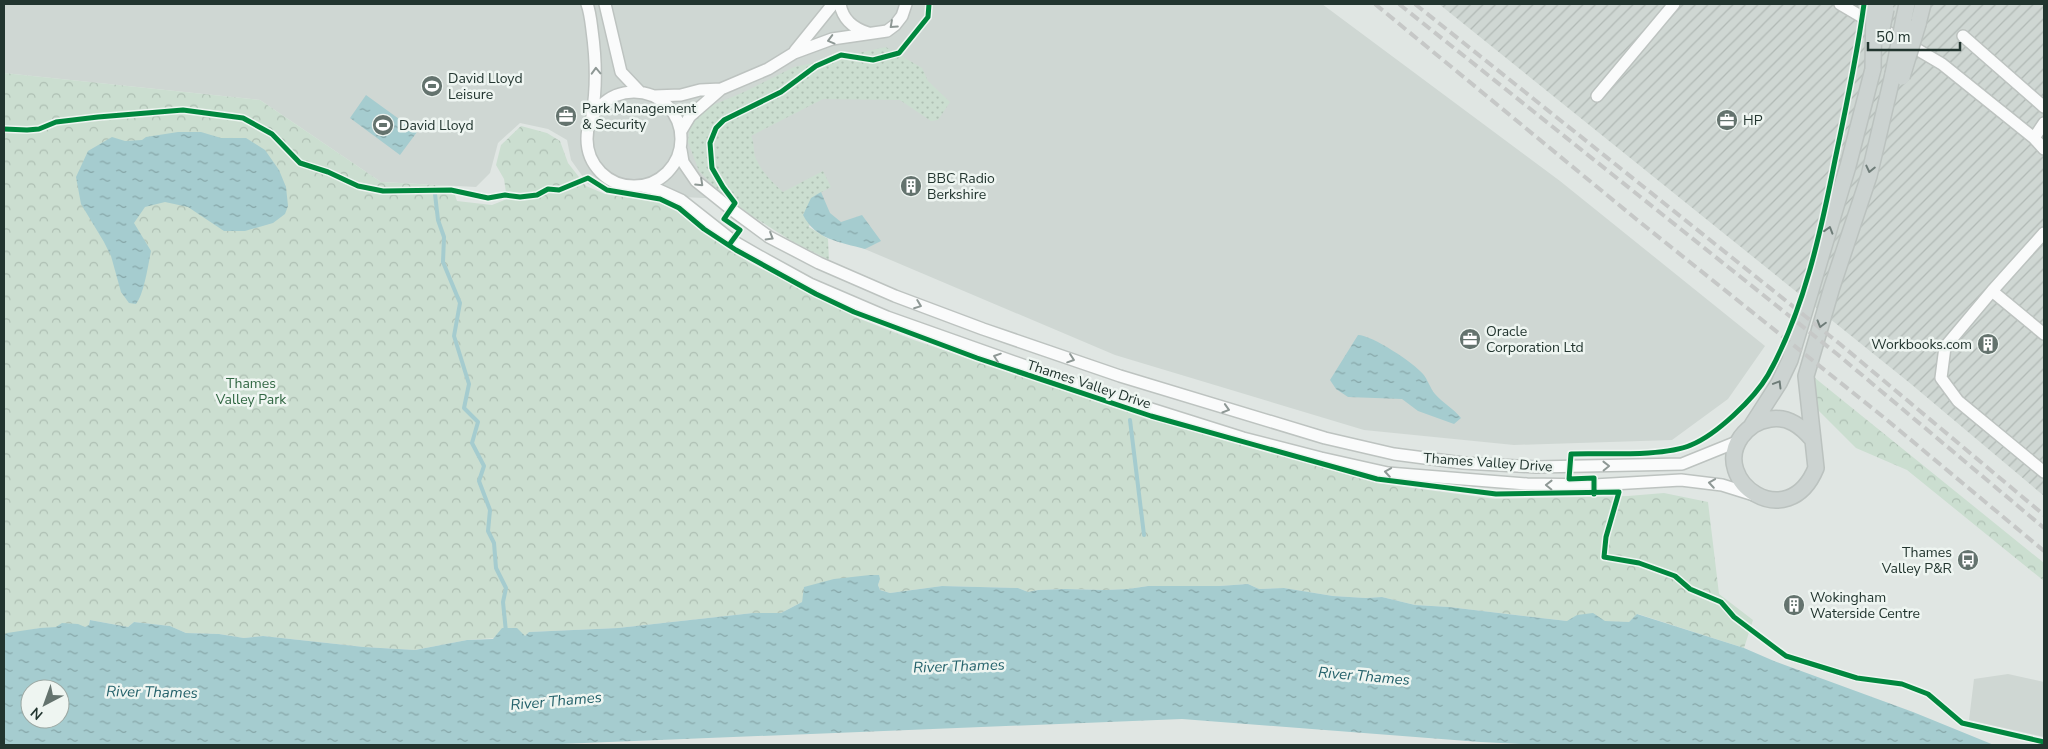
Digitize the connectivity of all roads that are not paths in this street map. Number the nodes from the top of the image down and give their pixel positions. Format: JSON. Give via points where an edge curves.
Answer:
{"nodes":[{"id":1,"x":587,"y":4,"type":"edge"},
{"id":2,"x":605,"y":4,"type":"edge"},
{"id":3,"x":833,"y":4,"type":"edge"},
{"id":4,"x":840,"y":4,"type":"edge"},
{"id":5,"x":906,"y":4,"type":"edge"},
{"id":6,"x":1674,"y":4,"type":"edge"},
{"id":7,"x":1840,"y":4,"type":"edge"},
{"id":8,"x":1923,"y":4,"type":"edge"},
{"id":9,"x":1882,"y":6,"type":"edge"},
{"id":10,"x":1910,"y":15,"type":"edge"},
{"id":11,"x":870,"y":33,"type":"junction"},
{"id":12,"x":1963,"y":36,"type":"dead end"},
{"id":13,"x":794,"y":52,"type":"junction"},
{"id":14,"x":721,"y":90,"type":"junction"},
{"id":15,"x":640,"y":92,"type":"junction"},
{"id":16,"x":654,"y":96,"type":"junction"},
{"id":17,"x":1597,"y":96,"type":"dead end"},
{"id":18,"x":2044,"y":108,"type":"edge"},
{"id":19,"x":591,"y":120,"type":"junction"},
{"id":20,"x":2044,"y":123,"type":"edge"},
{"id":21,"x":681,"y":131,"type":"junction"},
{"id":22,"x":2034,"y":138,"type":"junction"},
{"id":23,"x":2044,"y":149,"type":"edge"},
{"id":24,"x":681,"y":150,"type":"junction"},
{"id":25,"x":641,"y":186,"type":"junction"},
{"id":26,"x":2044,"y":233,"type":"edge"},
{"id":27,"x":1992,"y":291,"type":"junction"},
{"id":28,"x":2044,"y":334,"type":"edge"},
{"id":29,"x":1752,"y":425,"type":"junction"},
{"id":30,"x":1812,"y":440,"type":"junction"},
{"id":31,"x":1739,"y":441,"type":"junction"},
{"id":32,"x":2044,"y":472,"type":"edge"},
{"id":33,"x":1758,"y":496,"type":"junction"}],
"edges":[{"from":19,"to":1,"type":"street","one_way":true,"via":[[596,71]]},
{"from":2,"to":15,"type":"street","via":[[621,72]]},
{"from":3,"to":13,"type":"street"},
{"from":4,"to":11,"type":"street","via":[[846,20],[855,28]]},
{"from":5,"to":11,"type":"street","one_way":true,"via":[[895,25],[886,31]]},
{"from":6,"to":17,"type":"street"},
{"from":7,"to":22,"type":"street","via":[[1942,64]]},
{"from":8,"to":10,"type":"main road"},
{"from":29,"to":9,"type":"main road","one_way":true,"bridge":true,"via":[[1790,360],[1848,166],[1873,69]]},
{"from":10,"to":30,"type":"main road","one_way":true,"bridge":true,"via":[[1898,75],[1881,121],[1869,176],[1806,376]]},
{"from":11,"to":13,"type":"street","one_way":true,"via":[[832,39]]},
{"from":12,"to":18,"type":"street"},
{"from":13,"to":14,"type":"street","via":[[768,69]]},
{"from":14,"to":16,"type":"street"},
{"from":14,"to":21,"type":"street","via":[[690,116]]},
{"from":15,"to":16,"type":"street"},
{"from":15,"to":19,"type":"street","via":[[610,98]]},
{"from":16,"to":21,"type":"street","via":[[668,106]]},
{"from":19,"to":25,"type":"street","via":[[587,140],[596,167],[621,185]]},
{"from":20,"to":22,"type":"street"},
{"from":21,"to":24,"type":"street"},
{"from":22,"to":23,"type":"street"},
{"from":24,"to":25,"type":"street","via":[[675,164],[658,180]]},
{"from":24,"to":31,"type":"street","name":"Thames Valley Drive","one_way":true,"via":[[683,162],[696,181],[769,237],[819,263],[894,296],[983,329],[1120,376],[1325,438],[1394,454],[1463,463],[1536,467],[1682,464]]},
{"from":33,"to":25,"type":"street","name":"Thames Valley Drive","one_way":true,"via":[[1722,485],[1681,480],[1594,486],[1527,484],[1388,472],[1244,438],[1113,397],[887,317],[810,284],[732,240],[681,200]]},
{"from":26,"to":27,"type":"street"},
{"from":27,"to":28,"type":"street"},
{"from":27,"to":32,"type":"street","via":[[1945,347],[1941,378],[1958,401]]},
{"from":29,"to":30,"type":"main road","via":[[1777,418],[1790,420],[1805,430]]},
{"from":29,"to":31,"type":"main road"},
{"from":30,"to":33,"type":"main road","via":[[1816,468],[1805,487],[1785,499]]},
{"from":31,"to":33,"type":"main road","via":[[1735,454],[1738,474],[1746,487]]}]}
